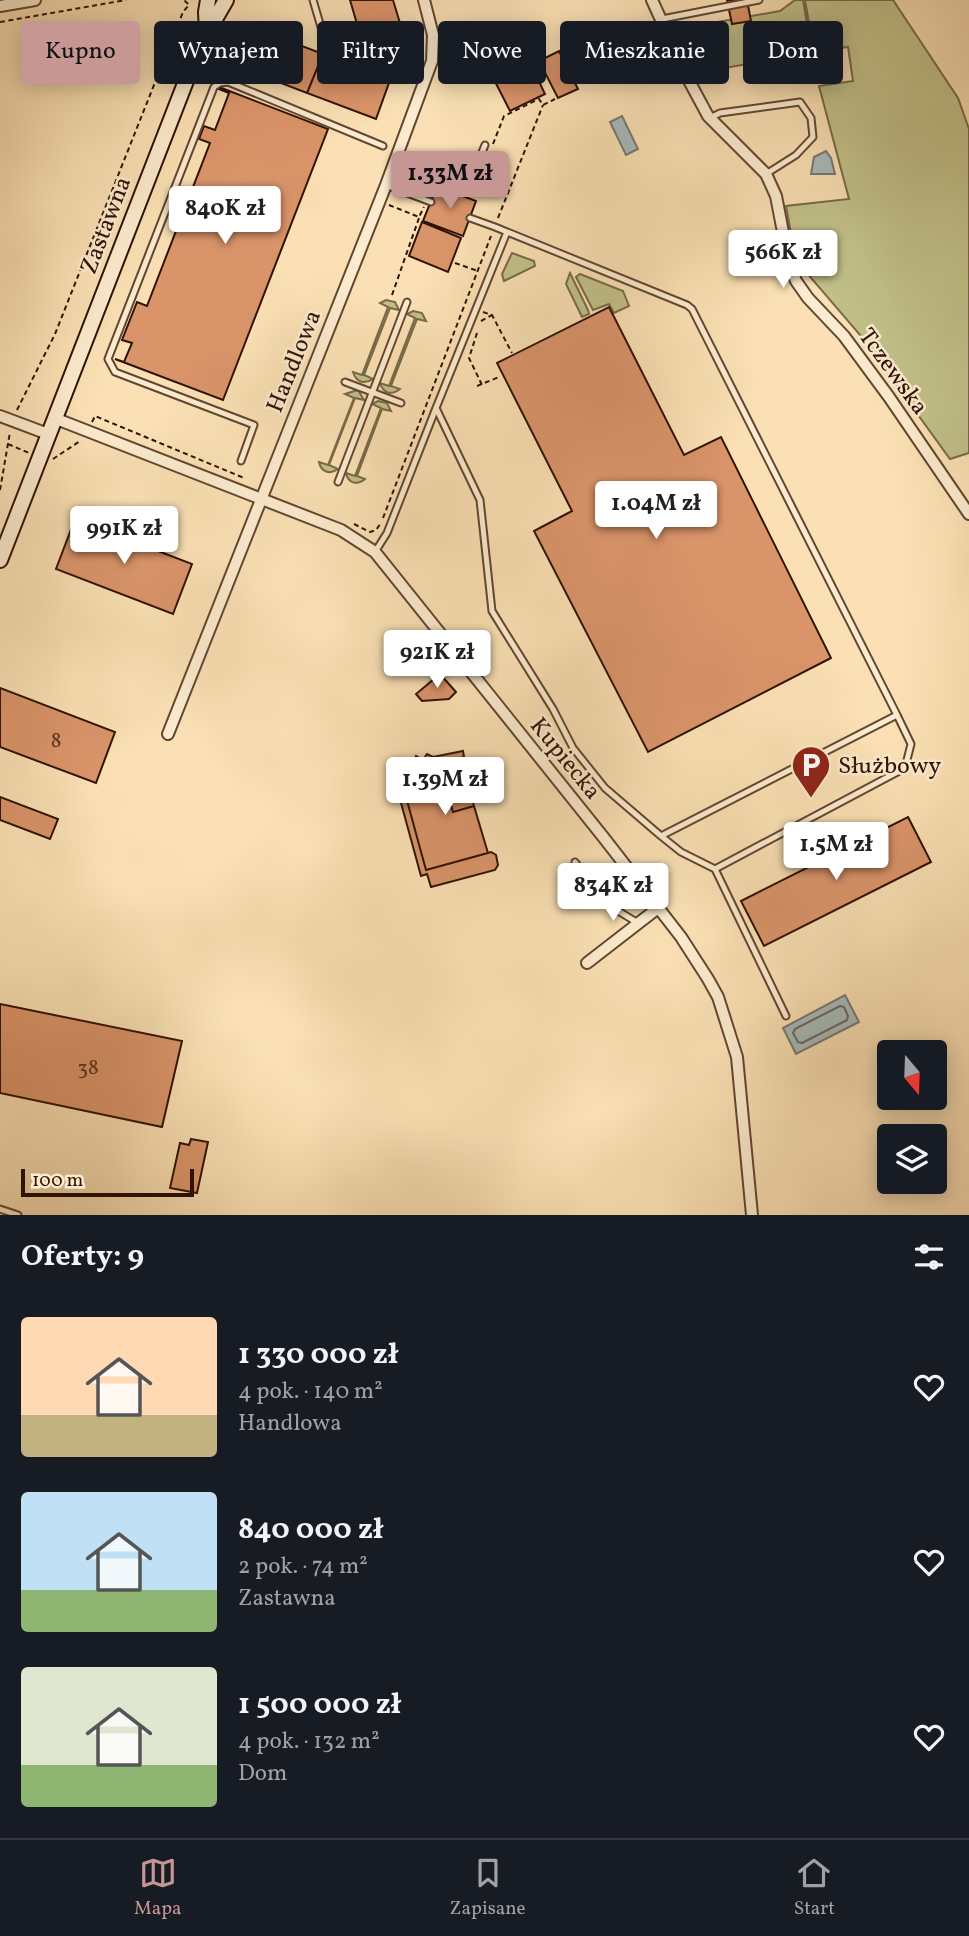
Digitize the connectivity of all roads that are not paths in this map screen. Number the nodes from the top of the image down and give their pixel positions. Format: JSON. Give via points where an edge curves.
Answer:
{"nodes":[{"id":1,"x":35,"y":0,"type":"edge"},
{"id":2,"x":208,"y":0,"type":"edge"},
{"id":3,"x":226,"y":0,"type":"edge"},
{"id":4,"x":313,"y":0,"type":"edge"},
{"id":5,"x":424,"y":0,"type":"edge"},
{"id":6,"x":652,"y":0,"type":"edge"},
{"id":7,"x":759,"y":0,"type":"edge"},
{"id":8,"x":0,"y":6,"type":"edge"},
{"id":9,"x":662,"y":19,"type":"junction"},
{"id":10,"x":206,"y":21,"type":"edge"},
{"id":11,"x":214,"y":21,"type":"edge"},
{"id":12,"x":319,"y":21,"type":"edge"},
{"id":13,"x":187,"y":84,"type":"edge"},
{"id":14,"x":710,"y":118,"type":"junction"},
{"id":15,"x":485,"y":145,"type":"dead end"},
{"id":16,"x":383,"y":146,"type":"dead end"},
{"id":17,"x":432,"y":158,"type":"dead end"},
{"id":18,"x":766,"y":174,"type":"junction"},
{"id":19,"x":386,"y":185,"type":"junction"},
{"id":20,"x":431,"y":202,"type":"dead end"},
{"id":21,"x":470,"y":218,"type":"dead end"},
{"id":22,"x":507,"y":232,"type":"junction"},
{"id":23,"x":407,"y":302,"type":"dead end"},
{"id":24,"x":345,"y":382,"type":"dead end"},
{"id":25,"x":372,"y":392,"type":"junction"},
{"id":26,"x":401,"y":403,"type":"dead end"},
{"id":27,"x":436,"y":408,"type":"junction"},
{"id":28,"x":0,"y":415,"type":"edge"},
{"id":29,"x":54,"y":418,"type":"junction"},
{"id":30,"x":48,"y":434,"type":"junction"},
{"id":31,"x":241,"y":461,"type":"dead end"},
{"id":32,"x":338,"y":482,"type":"dead end"},
{"id":33,"x":261,"y":498,"type":"junction"},
{"id":34,"x":969,"y":514,"type":"edge"},
{"id":35,"x":375,"y":552,"type":"junction"},
{"id":36,"x":0,"y":560,"type":"edge"},
{"id":37,"x":897,"y":715,"type":"junction"},
{"id":38,"x":168,"y":734,"type":"dead end"},
{"id":39,"x":662,"y":836,"type":"junction"},
{"id":40,"x":575,"y":862,"type":"dead end"},
{"id":41,"x":715,"y":869,"type":"junction"},
{"id":42,"x":658,"y":908,"type":"junction"},
{"id":43,"x":638,"y":923,"type":"junction"},
{"id":44,"x":587,"y":963,"type":"dead end"},
{"id":45,"x":786,"y":1016,"type":"dead end"},
{"id":46,"x":0,"y":1209,"type":"edge"},
{"id":47,"x":18,"y":1215,"type":"edge"},
{"id":48,"x":752,"y":1215,"type":"edge"}],
"edges":[{"from":1,"to":8,"type":"street"},
{"from":2,"to":10,"type":"main road","name":"Zastawna"},
{"from":3,"to":11,"type":"main road","name":"Zastawna"},
{"from":4,"to":12,"type":"lane"},
{"from":5,"to":19,"type":"street","name":"Handlowa","via":[[433,35],[432,61]]},
{"from":6,"to":9,"type":"street","name":"Tczewska"},
{"from":7,"to":9,"type":"lane"},
{"from":9,"to":14,"type":"street","name":"Tczewska"},
{"from":13,"to":29,"type":"main road","name":"Zastawna"},
{"from":14,"to":18,"type":"street","name":"Tczewska"},
{"from":14,"to":18,"type":"lane","via":[[800,102],[811,118],[813,137],[796,155]]},
{"from":15,"to":17,"type":"lane","via":[[475,169]]},
{"from":16,"to":31,"type":"lane","via":[[228,82],[214,88],[108,359],[115,372],[254,425]]},
{"from":18,"to":34,"type":"street","name":"Tczewska","via":[[776,196],[796,281],[844,336]]},
{"from":19,"to":20,"type":"lane"},
{"from":19,"to":33,"type":"street","name":"Handlowa"},
{"from":21,"to":22,"type":"lane"},
{"from":22,"to":27,"type":"lane"},
{"from":22,"to":37,"type":"lane","via":[[692,309]]},
{"from":23,"to":25,"type":"lane"},
{"from":24,"to":25,"type":"lane"},
{"from":25,"to":26,"type":"lane"},
{"from":25,"to":32,"type":"lane"},
{"from":27,"to":35,"type":"lane","via":[[387,533]]},
{"from":27,"to":39,"type":"lane","via":[[480,500],[492,611],[573,748],[605,788]]},
{"from":28,"to":30,"type":"street"},
{"from":29,"to":30,"type":"main road","name":"Zastawna"},
{"from":29,"to":33,"type":"street","name":"Kupiecka"},
{"from":30,"to":36,"type":"main road","name":"Zastawna"},
{"from":33,"to":35,"type":"street","name":"Kupiecka","via":[[346,533]]},
{"from":33,"to":38,"type":"street","name":"Handlowa"},
{"from":35,"to":42,"type":"street","name":"Kupiecka"},
{"from":37,"to":39,"type":"lane"},
{"from":37,"to":41,"type":"lane","via":[[911,744],[905,768]]},
{"from":39,"to":41,"type":"lane","via":[[681,852]]},
{"from":40,"to":43,"type":"lane","via":[[610,906]]},
{"from":41,"to":45,"type":"lane"},
{"from":42,"to":43,"type":"street"},
{"from":42,"to":48,"type":"street","name":"Kupiecka","via":[[708,979],[731,1033]]},
{"from":43,"to":44,"type":"street"},
{"from":46,"to":47,"type":"lane"}]}
